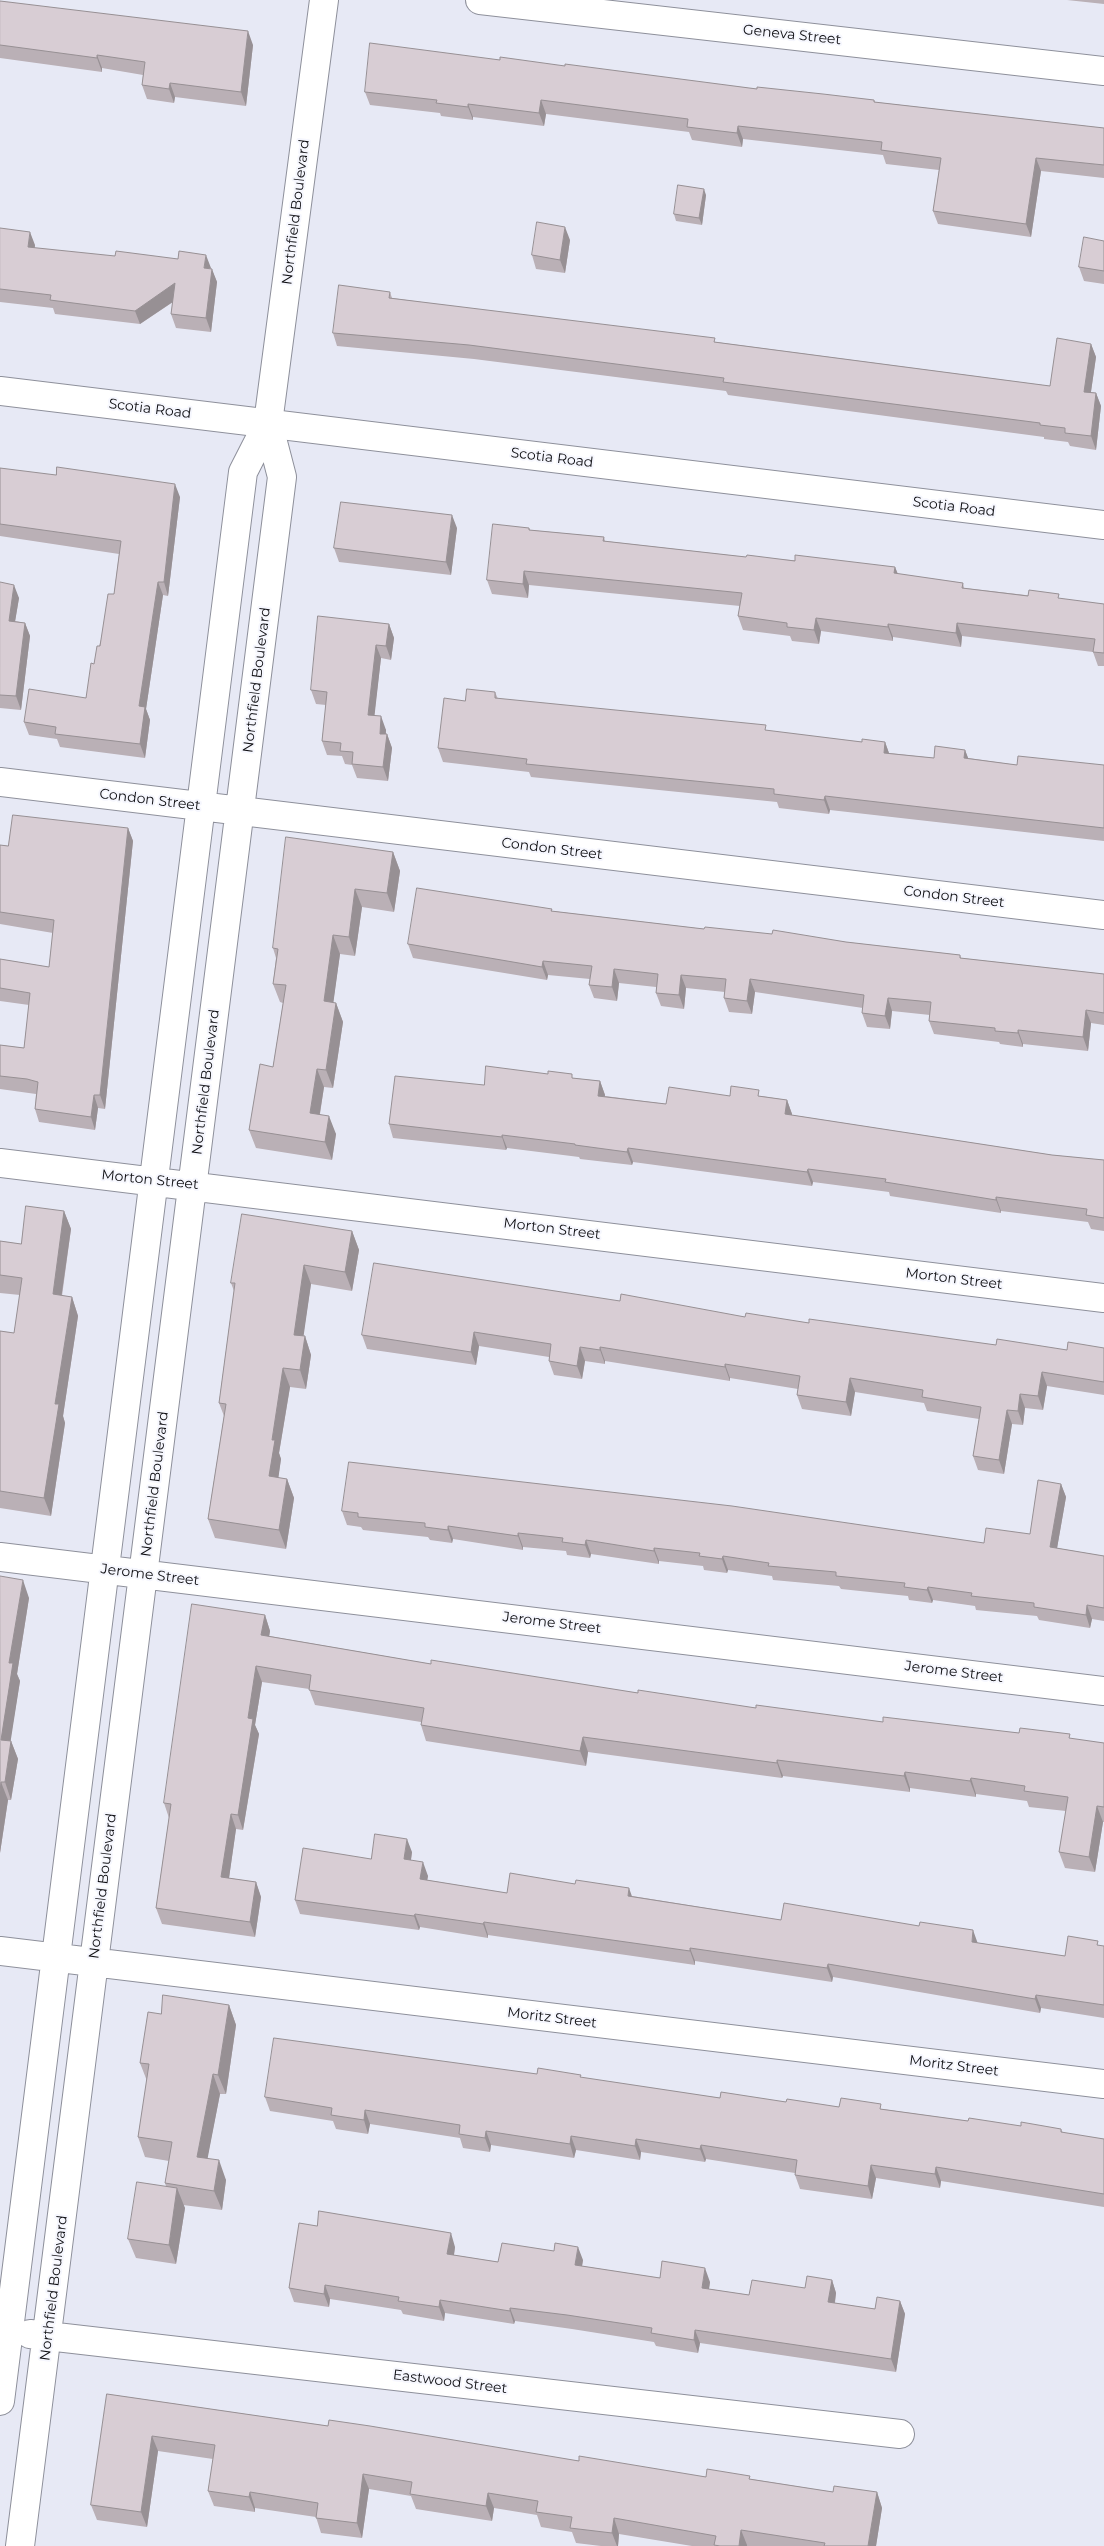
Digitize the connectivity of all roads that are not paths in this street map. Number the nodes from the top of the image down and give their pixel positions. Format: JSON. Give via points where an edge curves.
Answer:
{"nodes":[{"id":1,"x":324,"y":0,"type":"edge"},
{"id":2,"x":480,"y":0,"type":"edge"},
{"id":3,"x":1104,"y":71,"type":"edge"},
{"id":4,"x":0,"y":391,"type":"edge"},
{"id":5,"x":268,"y":423,"type":"junction"},
{"id":6,"x":1104,"y":525,"type":"edge"},
{"id":7,"x":0,"y":782,"type":"edge"},
{"id":8,"x":202,"y":806,"type":"junction"},
{"id":9,"x":240,"y":811,"type":"junction"},
{"id":10,"x":1104,"y":916,"type":"edge"},
{"id":11,"x":0,"y":1163,"type":"edge"},
{"id":12,"x":155,"y":1181,"type":"junction"},
{"id":13,"x":193,"y":1185,"type":"junction"},
{"id":14,"x":1104,"y":1298,"type":"edge"},
{"id":15,"x":0,"y":1557,"type":"edge"},
{"id":16,"x":106,"y":1569,"type":"junction"},
{"id":17,"x":143,"y":1574,"type":"junction"},
{"id":18,"x":1104,"y":1691,"type":"edge"},
{"id":19,"x":0,"y":1951,"type":"edge"},
{"id":20,"x":56,"y":1958,"type":"junction"},
{"id":21,"x":94,"y":1962,"type":"junction"},
{"id":22,"x":1104,"y":2084,"type":"edge"},
{"id":23,"x":4,"y":2330,"type":"edge"},
{"id":24,"x":47,"y":2336,"type":"junction"},
{"id":25,"x":0,"y":2401,"type":"edge"},
{"id":26,"x":900,"y":2434,"type":"dead end"},
{"id":27,"x":20,"y":2546,"type":"edge"}],
"edges":[{"from":1,"to":5,"type":"street","name":"Northfield Boulevard"},
{"from":2,"to":3,"type":"street","name":"Geneva Street"},
{"from":4,"to":5,"type":"street","name":"Scotia Road"},
{"from":5,"to":6,"type":"street","name":"Scotia Road"},
{"from":5,"to":8,"type":"street","name":"Northfield Boulevard","via":[[243,472]]},
{"from":5,"to":9,"type":"street","name":"Northfield Boulevard","via":[[282,477]]},
{"from":7,"to":8,"type":"street","name":"Condon Street"},
{"from":8,"to":9,"type":"street","name":"Condon Street"},
{"from":8,"to":12,"type":"street","name":"Northfield Boulevard"},
{"from":9,"to":10,"type":"street","name":"Condon Street"},
{"from":9,"to":13,"type":"street","name":"Northfield Boulevard"},
{"from":11,"to":12,"type":"street","name":"Morton Street"},
{"from":12,"to":13,"type":"street","name":"Morton Street"},
{"from":12,"to":16,"type":"street","name":"Northfield Boulevard"},
{"from":13,"to":14,"type":"street","name":"Morton Street"},
{"from":13,"to":17,"type":"street","name":"Northfield Boulevard"},
{"from":15,"to":16,"type":"street","name":"Jerome Street"},
{"from":16,"to":17,"type":"street","name":"Jerome Street"},
{"from":16,"to":20,"type":"street","name":"Northfield Boulevard"},
{"from":17,"to":18,"type":"street","name":"Jerome Street"},
{"from":17,"to":21,"type":"street","name":"Northfield Boulevard"},
{"from":19,"to":20,"type":"street","name":"Moritz Street"},
{"from":20,"to":21,"type":"street","name":"Moritz Street"},
{"from":20,"to":23,"type":"street","name":"Northfield Boulevard"},
{"from":21,"to":22,"type":"street","name":"Moritz Street"},
{"from":21,"to":24,"type":"street","name":"Northfield Boulevard"},
{"from":23,"to":24,"type":"street","name":"Eastwood Street"},
{"from":23,"to":25,"type":"street","name":"Northfield Boulevard"},
{"from":24,"to":26,"type":"street","name":"Eastwood Street"},
{"from":24,"to":27,"type":"street","name":"Northfield Boulevard"}]}
